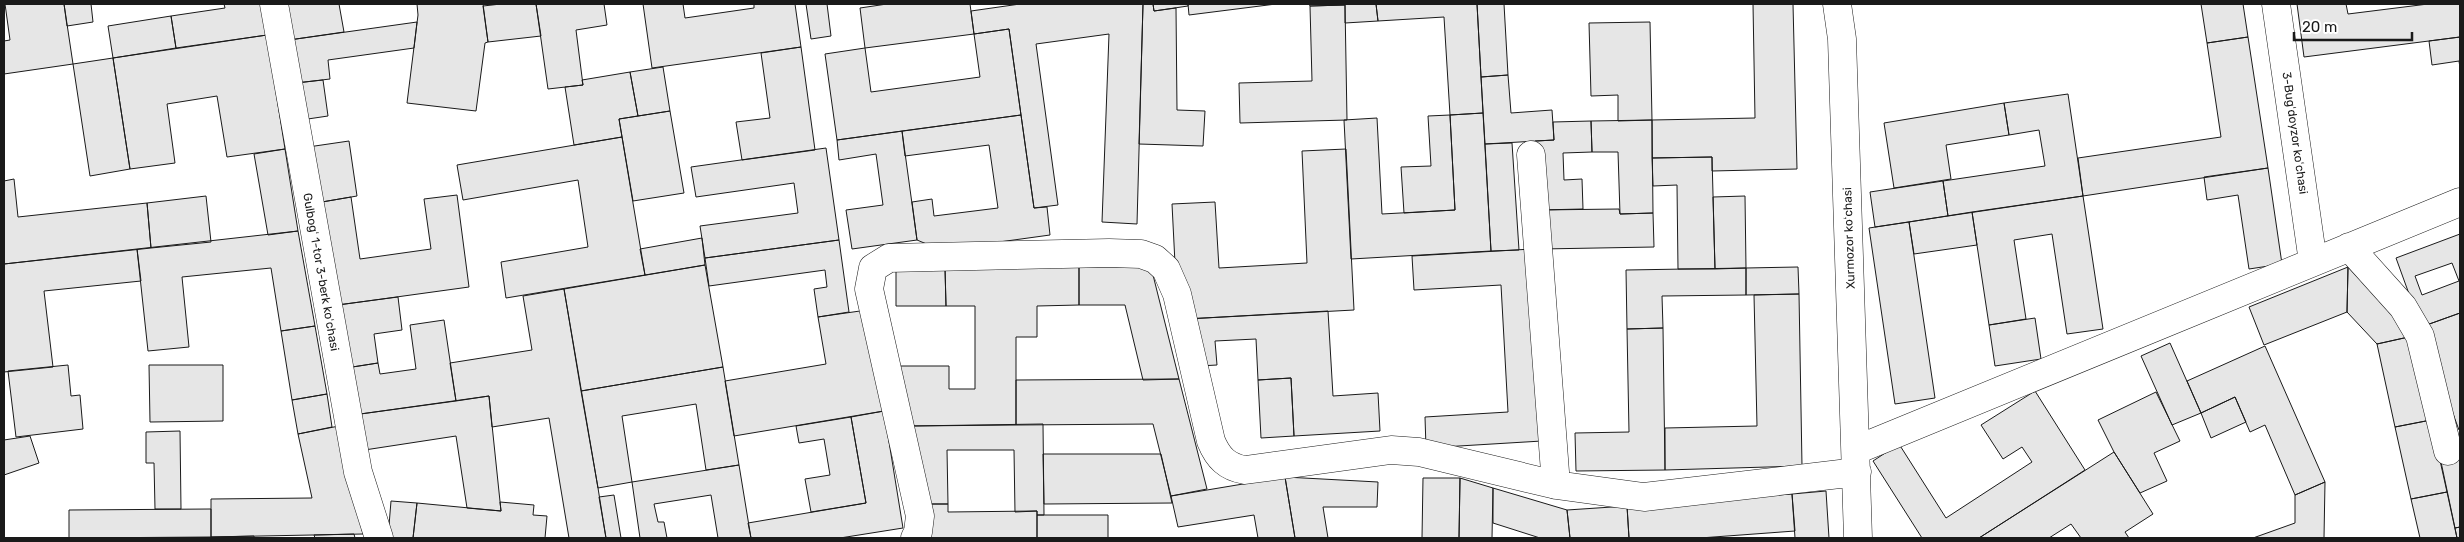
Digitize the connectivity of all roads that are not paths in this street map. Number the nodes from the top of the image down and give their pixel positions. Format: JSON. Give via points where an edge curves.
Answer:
{"nodes":[{"id":1,"x":274,"y":4,"type":"edge"},
{"id":2,"x":1837,"y":4,"type":"edge"},
{"id":3,"x":2276,"y":4,"type":"edge"},
{"id":4,"x":1531,"y":155,"type":"dead end"},
{"id":5,"x":2460,"y":202,"type":"edge"},
{"id":6,"x":2349,"y":247,"type":"junction"},
{"id":7,"x":2313,"y":262,"type":"junction"},
{"id":8,"x":2448,"y":451,"type":"dead end"},
{"id":9,"x":1856,"y":461,"type":"junction"},
{"id":10,"x":1556,"y":485,"type":"junction"},
{"id":11,"x":379,"y":538,"type":"edge"},
{"id":12,"x":915,"y":538,"type":"edge"},
{"id":13,"x":1858,"y":538,"type":"edge"}],
"edges":[{"from":1,"to":11,"type":"street","name":"Gulbogʻ 1-tor 3-berk koʻchasi","via":[[358,472]]},
{"from":2,"to":9,"type":"street","name":"Xurmozor koʻchasi","via":[[1842,39]]},
{"from":3,"to":7,"type":"street","name":"3-Bugʻdoyzor koʻchasi"},
{"from":4,"to":10,"type":"street"},
{"from":5,"to":6,"type":"street"},
{"from":6,"to":7,"type":"street"},
{"from":6,"to":8,"type":"street","via":[[2403,307],[2420,336]]},
{"from":7,"to":9,"type":"street"},
{"from":9,"to":10,"type":"street","via":[[1671,496],[1644,497]]},
{"from":9,"to":13,"type":"street","name":"Xurmozor koʻchasi"},
{"from":10,"to":12,"type":"street","via":[[1419,452],[1391,450],[1246,470],[1235,468],[1216,454],[1211,441],[1177,294],[1166,269],[1155,259],[1141,254],[1109,253],[889,258],[873,268],[869,289],[920,516]]}]}
